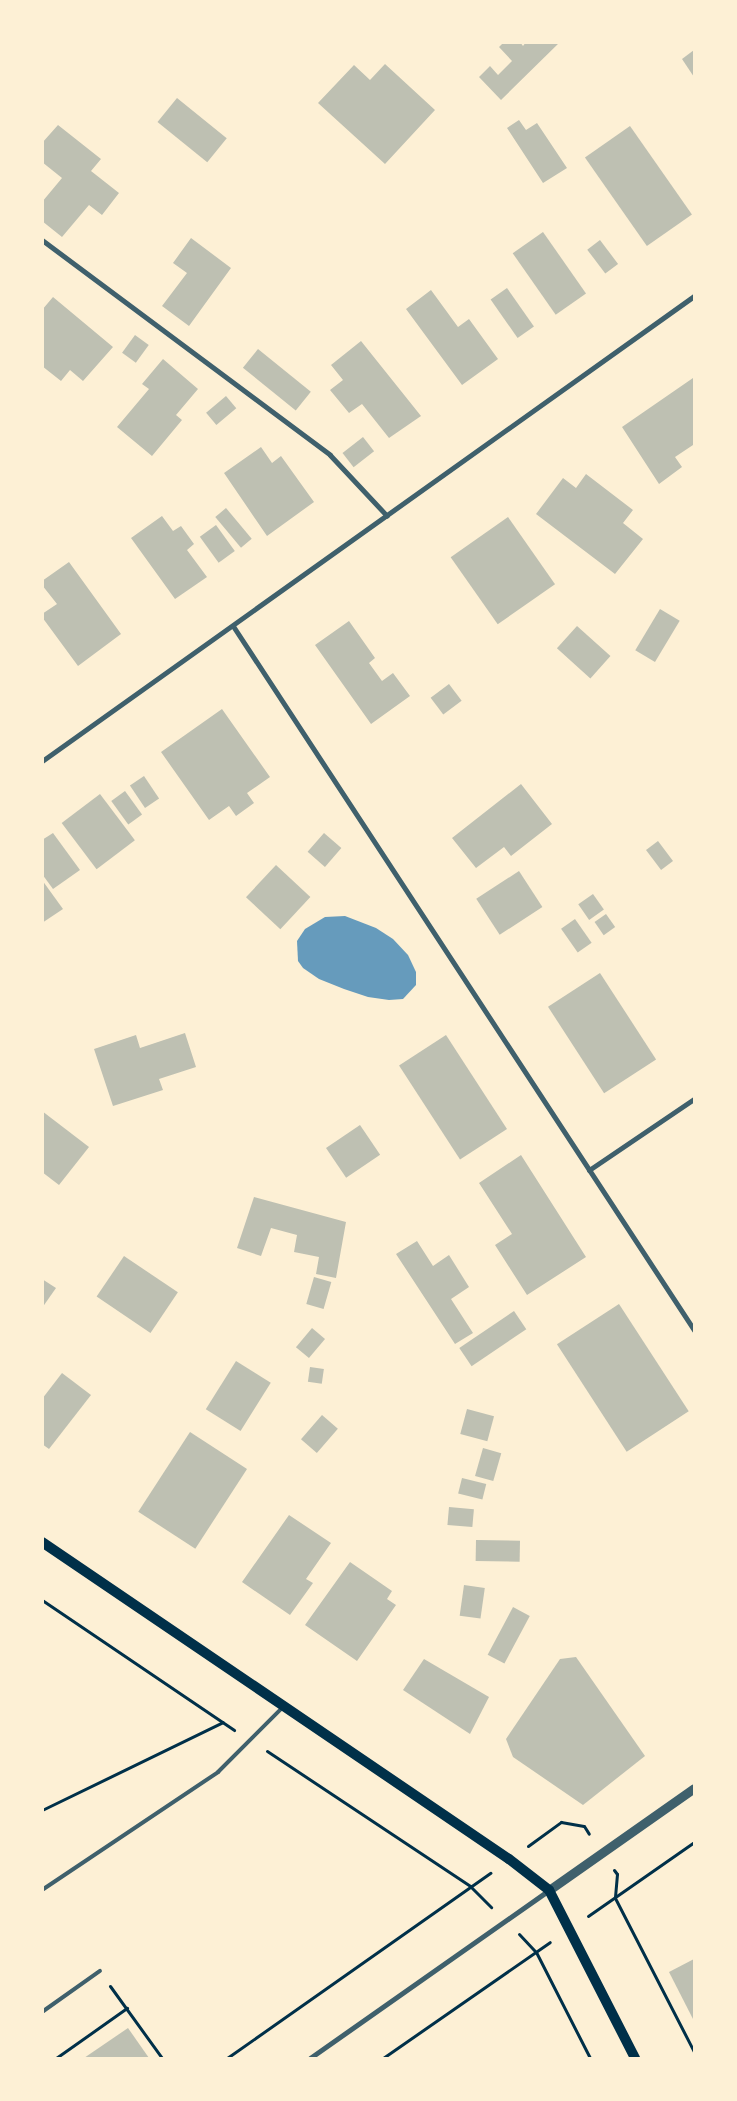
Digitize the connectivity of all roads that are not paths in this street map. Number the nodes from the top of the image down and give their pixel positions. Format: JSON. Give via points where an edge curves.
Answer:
{"nodes":[{"id":1,"x":42,"y":240,"type":"edge"},
{"id":2,"x":694,"y":296,"type":"edge"},
{"id":3,"x":387,"y":516,"type":"junction"},
{"id":4,"x":233,"y":626,"type":"junction"},
{"id":5,"x":42,"y":761,"type":"edge"},
{"id":6,"x":694,"y":1100,"type":"edge"},
{"id":7,"x":589,"y":1170,"type":"junction"},
{"id":8,"x":694,"y":1330,"type":"edge"},
{"id":9,"x":42,"y":1542,"type":"edge"},
{"id":10,"x":284,"y":1706,"type":"junction"},
{"id":11,"x":694,"y":1788,"type":"edge"},
{"id":12,"x":42,"y":1890,"type":"edge"},
{"id":13,"x":549,"y":1890,"type":"junction"},
{"id":14,"x":100,"y":1971,"type":"road end"},
{"id":15,"x":42,"y":2012,"type":"edge"},
{"id":16,"x":310,"y":2058,"type":"edge"},
{"id":17,"x":635,"y":2058,"type":"edge"}],
"edges":[{"from":1,"to":3,"type":"street","via":[[330,455]]},
{"from":2,"to":3,"type":"street"},
{"from":3,"to":4,"type":"street"},
{"from":4,"to":5,"type":"street"},
{"from":4,"to":7,"type":"street"},
{"from":6,"to":7,"type":"street"},
{"from":7,"to":8,"type":"street"},
{"from":9,"to":10,"type":"main road"},
{"from":10,"to":12,"type":"lane","via":[[218,1772]]},
{"from":10,"to":13,"type":"main road"},
{"from":11,"to":13,"type":"street"},
{"from":13,"to":16,"type":"street"},
{"from":13,"to":17,"type":"main road"},
{"from":14,"to":15,"type":"lane"}]}
